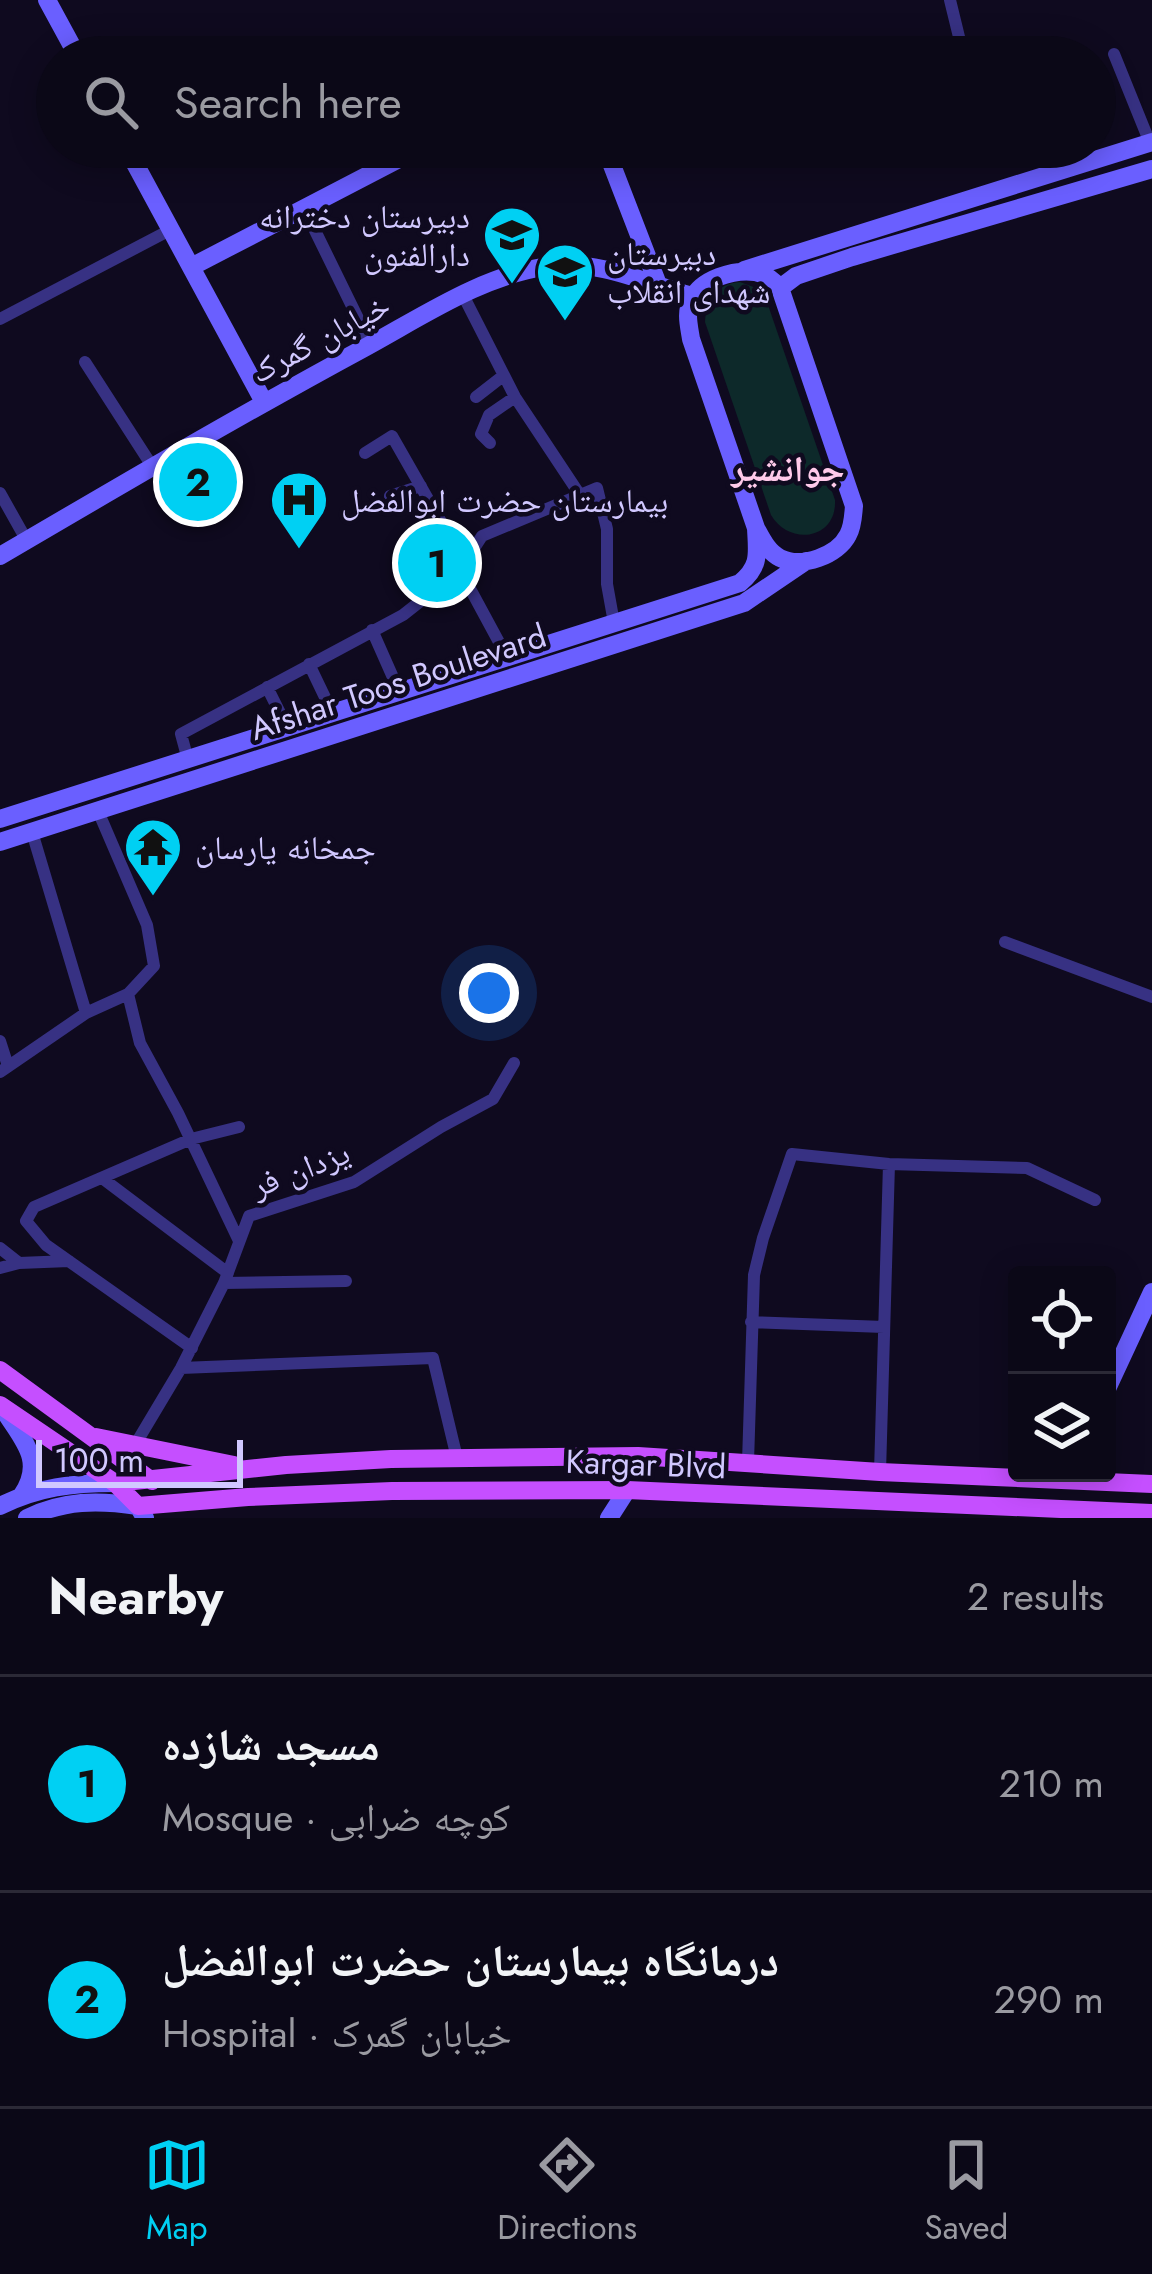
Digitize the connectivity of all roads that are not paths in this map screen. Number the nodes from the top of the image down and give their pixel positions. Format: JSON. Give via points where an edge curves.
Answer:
{"nodes":[{"id":1,"x":47,"y":0,"type":"edge"},
{"id":2,"x":950,"y":0,"type":"edge"},
{"id":3,"x":67,"y":36,"type":"edge"},
{"id":4,"x":959,"y":36,"type":"edge"},
{"id":5,"x":1116,"y":59,"type":"edge"},
{"id":6,"x":1151,"y":143,"type":"edge"},
{"id":7,"x":1116,"y":154,"type":"edge"},
{"id":8,"x":137,"y":168,"type":"edge"},
{"id":9,"x":381,"y":168,"type":"edge"},
{"id":10,"x":613,"y":168,"type":"edge"},
{"id":11,"x":1071,"y":168,"type":"edge"},
{"id":12,"x":1152,"y":170,"type":"edge"},
{"id":13,"x":304,"y":208,"type":"junction"},
{"id":14,"x":170,"y":230,"type":"junction"},
{"id":15,"x":190,"y":267,"type":"junction"},
{"id":16,"x":735,"y":273,"type":"junction"},
{"id":17,"x":659,"y":286,"type":"junction"},
{"id":18,"x":780,"y":288,"type":"junction"},
{"id":19,"x":463,"y":295,"type":"junction"},
{"id":20,"x":692,"y":296,"type":"junction"},
{"id":21,"x":0,"y":319,"type":"edge"},
{"id":22,"x":370,"y":345,"type":"junction"},
{"id":23,"x":86,"y":362,"type":"dead end"},
{"id":24,"x":503,"y":376,"type":"junction"},
{"id":25,"x":476,"y":397,"type":"dead end"},
{"id":26,"x":514,"y":398,"type":"junction"},
{"id":27,"x":264,"y":402,"type":"junction"},
{"id":28,"x":490,"y":443,"type":"dead end"},
{"id":29,"x":365,"y":453,"type":"dead end"},
{"id":30,"x":152,"y":466,"type":"junction"},
{"id":31,"x":421,"y":486,"type":"junction"},
{"id":32,"x":0,"y":493,"type":"edge"},
{"id":33,"x":580,"y":495,"type":"junction"},
{"id":34,"x":390,"y":496,"type":"dead end"},
{"id":35,"x":756,"y":528,"type":"junction"},
{"id":36,"x":27,"y":541,"type":"junction"},
{"id":37,"x":0,"y":556,"type":"edge"},
{"id":38,"x":806,"y":562,"type":"junction"},
{"id":39,"x":462,"y":567,"type":"junction"},
{"id":40,"x":614,"y":623,"type":"junction"},
{"id":41,"x":372,"y":630,"type":"junction"},
{"id":42,"x":507,"y":657,"type":"junction"},
{"id":43,"x":309,"y":664,"type":"junction"},
{"id":44,"x":267,"y":687,"type":"junction"},
{"id":45,"x":399,"y":691,"type":"junction"},
{"id":46,"x":332,"y":712,"type":"junction"},
{"id":47,"x":287,"y":727,"type":"junction"},
{"id":48,"x":188,"y":760,"type":"junction"},
{"id":49,"x":98,"y":811,"type":"junction"},
{"id":50,"x":0,"y":819,"type":"edge"},
{"id":51,"x":32,"y":832,"type":"junction"},
{"id":52,"x":0,"y":842,"type":"edge"},
{"id":53,"x":1005,"y":942,"type":"dead end"},
{"id":54,"x":128,"y":994,"type":"junction"},
{"id":55,"x":1152,"y":997,"type":"edge"},
{"id":56,"x":86,"y":1013,"type":"junction"},
{"id":57,"x":0,"y":1041,"type":"edge"},
{"id":58,"x":514,"y":1063,"type":"dead end"},
{"id":59,"x":4,"y":1069,"type":"edge"},
{"id":60,"x":238,"y":1127,"type":"dead end"},
{"id":61,"x":191,"y":1139,"type":"junction"},
{"id":62,"x":889,"y":1164,"type":"junction"},
{"id":63,"x":102,"y":1178,"type":"junction"},
{"id":64,"x":1095,"y":1201,"type":"dead end"},
{"id":65,"x":239,"y":1241,"type":"junction"},
{"id":66,"x":0,"y":1248,"type":"edge"},
{"id":67,"x":69,"y":1261,"type":"junction"},
{"id":68,"x":19,"y":1263,"type":"junction"},
{"id":69,"x":0,"y":1268,"type":"edge"},
{"id":70,"x":226,"y":1278,"type":"junction"},
{"id":71,"x":346,"y":1281,"type":"dead end"},
{"id":72,"x":1150,"y":1304,"type":"edge"},
{"id":73,"x":751,"y":1322,"type":"junction"},
{"id":74,"x":884,"y":1327,"type":"junction"},
{"id":75,"x":191,"y":1348,"type":"junction"},
{"id":76,"x":182,"y":1368,"type":"junction"},
{"id":77,"x":0,"y":1370,"type":"edge"},
{"id":78,"x":1115,"y":1374,"type":"edge"},
{"id":79,"x":1,"y":1406,"type":"edge"},
{"id":80,"x":88,"y":1435,"type":"junction"},
{"id":81,"x":135,"y":1445,"type":"junction"},
{"id":82,"x":458,"y":1458,"type":"junction"},
{"id":83,"x":391,"y":1459,"type":"junction"},
{"id":84,"x":748,"y":1462,"type":"junction"},
{"id":85,"x":250,"y":1469,"type":"junction"},
{"id":86,"x":880,"y":1472,"type":"junction"},
{"id":87,"x":1008,"y":1475,"type":"edge"},
{"id":88,"x":151,"y":1479,"type":"junction"},
{"id":89,"x":1116,"y":1479,"type":"edge"},
{"id":90,"x":115,"y":1483,"type":"junction"},
{"id":91,"x":1152,"y":1484,"type":"edge"},
{"id":92,"x":628,"y":1490,"type":"junction"},
{"id":93,"x":392,"y":1492,"type":"junction"},
{"id":94,"x":22,"y":1495,"type":"junction"},
{"id":95,"x":0,"y":1506,"type":"edge"},
{"id":96,"x":141,"y":1512,"type":"edge"},
{"id":97,"x":170,"y":1512,"type":"edge"},
{"id":98,"x":1152,"y":1513,"type":"edge"},
{"id":99,"x":1086,"y":1514,"type":"edge"},
{"id":100,"x":610,"y":1516,"type":"edge"},
{"id":101,"x":27,"y":1518,"type":"edge"}],
"edges":[{"from":1,"to":3,"type":"main road"},
{"from":2,"to":4,"type":"street"},
{"from":5,"to":6,"type":"street"},
{"from":6,"to":7,"type":"main road"},
{"from":8,"to":14,"type":"main road"},
{"from":9,"to":13,"type":"main road"},
{"from":10,"to":17,"type":"main road"},
{"from":11,"to":16,"type":"main road"},
{"from":12,"to":18,"type":"main road","via":[[852,257]]},
{"from":13,"to":15,"type":"main road"},
{"from":13,"to":22,"type":"street"},
{"from":14,"to":15,"type":"main road"},
{"from":14,"to":21,"type":"street"},
{"from":15,"to":27,"type":"main road"},
{"from":16,"to":18,"type":"main road","via":[[757,272]]},
{"from":16,"to":20,"type":"main road"},
{"from":17,"to":19,"type":"main road","name":"خیابان گمرک","via":[[627,273],[552,266]]},
{"from":17,"to":20,"type":"main road","name":"خیابان گمرک"},
{"from":18,"to":38,"type":"main road","name":"Afshar Toos Boulevard","via":[[854,506],[847,538]]},
{"from":19,"to":22,"type":"main road","name":"خیابان گمرک"},
{"from":19,"to":24,"type":"street"},
{"from":20,"to":35,"type":"main road","via":[[691,339]]},
{"from":22,"to":27,"type":"main road","name":"خیابان گمرک"},
{"from":23,"to":30,"type":"street"},
{"from":24,"to":25,"type":"street"},
{"from":24,"to":26,"type":"street"},
{"from":26,"to":28,"type":"street","via":[[489,415],[481,434]]},
{"from":26,"to":33,"type":"street"},
{"from":27,"to":30,"type":"main road","name":"خیابان گمرک"},
{"from":29,"to":31,"type":"street","via":[[392,436]]},
{"from":30,"to":36,"type":"main road","name":"خیابان گمرک"},
{"from":31,"to":34,"type":"street"},
{"from":31,"to":39,"type":"street"},
{"from":32,"to":36,"type":"street"},
{"from":33,"to":39,"type":"street","via":[[482,536]]},
{"from":33,"to":40,"type":"street","via":[[597,488]]},
{"from":35,"to":38,"type":"main road","via":[[781,559]]},
{"from":35,"to":40,"type":"main road","name":"Afshar Toos Boulevard","via":[[757,559],[740,583]]},
{"from":36,"to":37,"type":"main road","name":"خیابان گمرک"},
{"from":38,"to":49,"type":"main road","name":"Afshar Toos Boulevard","via":[[744,603]]},
{"from":39,"to":41,"type":"street","via":[[403,616]]},
{"from":39,"to":42,"type":"street"},
{"from":40,"to":42,"type":"main road","name":"Afshar Toos Boulevard"},
{"from":41,"to":43,"type":"street"},
{"from":41,"to":45,"type":"street"},
{"from":42,"to":45,"type":"main road","name":"Afshar Toos Boulevard"},
{"from":43,"to":44,"type":"street"},
{"from":43,"to":46,"type":"street"},
{"from":44,"to":47,"type":"street"},
{"from":44,"to":48,"type":"street","via":[[181,734]]},
{"from":45,"to":46,"type":"main road","name":"Afshar Toos Boulevard"},
{"from":46,"to":47,"type":"main road","name":"Afshar Toos Boulevard"},
{"from":47,"to":48,"type":"main road","name":"Afshar Toos Boulevard"},
{"from":48,"to":50,"type":"main road","name":"Afshar Toos Boulevard"},
{"from":49,"to":51,"type":"main road","name":"Afshar Toos Boulevard"},
{"from":49,"to":54,"type":"street","via":[[147,925],[154,967]]},
{"from":51,"to":52,"type":"main road","name":"Afshar Toos Boulevard"},
{"from":51,"to":56,"type":"street"},
{"from":53,"to":55,"type":"street"},
{"from":54,"to":56,"type":"street"},
{"from":54,"to":61,"type":"street","via":[[140,1043]]},
{"from":56,"to":59,"type":"street"},
{"from":57,"to":59,"type":"street"},
{"from":58,"to":65,"type":"street","name":"یزدان فر","via":[[493,1099],[354,1183],[249,1216]]},
{"from":60,"to":61,"type":"street"},
{"from":61,"to":63,"type":"street"},
{"from":61,"to":65,"type":"street"},
{"from":62,"to":64,"type":"street","via":[[1027,1168]]},
{"from":62,"to":73,"type":"street","via":[[792,1154],[758,1256]]},
{"from":62,"to":74,"type":"street"},
{"from":63,"to":67,"type":"street","via":[[34,1207],[26,1221]]},
{"from":63,"to":70,"type":"street"},
{"from":65,"to":70,"type":"street","name":"یزدان فر"},
{"from":66,"to":68,"type":"street"},
{"from":67,"to":68,"type":"street"},
{"from":67,"to":75,"type":"street"},
{"from":68,"to":69,"type":"street"},
{"from":70,"to":71,"type":"street"},
{"from":70,"to":75,"type":"street","name":"یزدان فر"},
{"from":72,"to":78,"type":"main road"},
{"from":73,"to":74,"type":"street"},
{"from":73,"to":84,"type":"street"},
{"from":74,"to":86,"type":"street"},
{"from":75,"to":76,"type":"street","name":"یزدان فر"},
{"from":76,"to":81,"type":"street","name":"یزدان فر"},
{"from":76,"to":82,"type":"street","via":[[433,1358]]},
{"from":77,"to":80,"type":"main road"},
{"from":79,"to":90,"type":"main road"},
{"from":79,"to":94,"type":"main road","via":[[34,1464]]},
{"from":80,"to":81,"type":"main road"},
{"from":80,"to":88,"type":"main road"},
{"from":81,"to":85,"type":"main road"},
{"from":82,"to":83,"type":"main road","name":"Kargar Blvd"},
{"from":82,"to":84,"type":"main road","name":"Kargar Blvd"},
{"from":83,"to":85,"type":"main road","name":"Kargar Blvd"},
{"from":83,"to":93,"type":"main road"},
{"from":84,"to":86,"type":"main road","name":"Kargar Blvd"},
{"from":85,"to":88,"type":"main road","name":"Kargar Blvd"},
{"from":86,"to":87,"type":"main road","name":"Kargar Blvd"},
{"from":88,"to":90,"type":"main road","name":"Kargar Blvd"},
{"from":88,"to":97,"type":"main road"},
{"from":89,"to":91,"type":"main road","name":"Kargar Blvd"},
{"from":90,"to":94,"type":"main road"},
{"from":90,"to":96,"type":"main road"},
{"from":92,"to":93,"type":"main road","name":"Kargar Blvd"},
{"from":92,"to":99,"type":"main road","name":"Kargar Blvd"},
{"from":92,"to":100,"type":"main road"},
{"from":93,"to":97,"type":"main road","name":"Kargar Blvd","via":[[219,1499]]},
{"from":94,"to":95,"type":"main road"},
{"from":96,"to":97,"type":"main road","name":"Kargar Blvd"},
{"from":96,"to":101,"type":"main road","via":[[82,1502]]},
{"from":98,"to":99,"type":"main road","name":"Kargar Blvd"}]}
